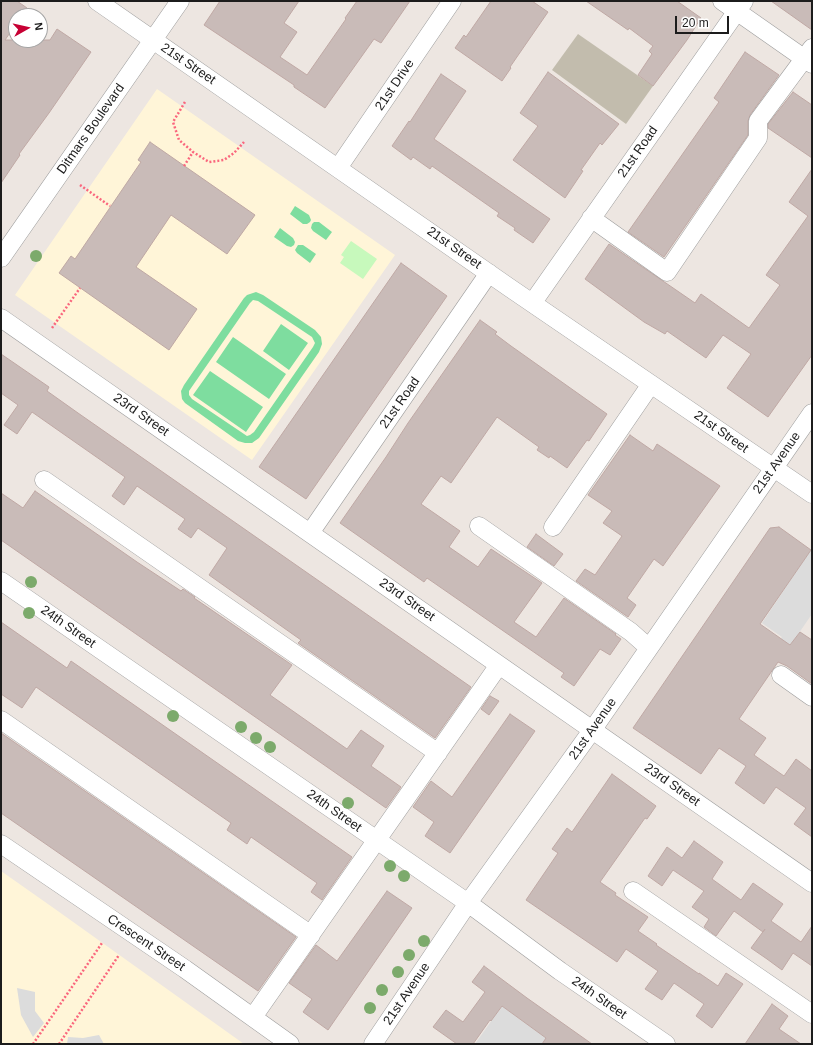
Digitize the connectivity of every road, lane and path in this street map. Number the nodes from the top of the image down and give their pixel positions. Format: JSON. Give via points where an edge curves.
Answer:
{"nodes":[{"id":1,"x":98,"y":1,"type":"edge"},
{"id":2,"x":180,"y":1,"type":"edge"},
{"id":3,"x":452,"y":1,"type":"edge"},
{"id":4,"x":722,"y":1,"type":"edge"},
{"id":5,"x":740,"y":6,"type":"edge"},
{"id":6,"x":153,"y":41,"type":"junction"},
{"id":7,"x":809,"y":57,"type":"edge"},
{"id":8,"x":185,"y":102,"type":"dead end"},
{"id":9,"x":244,"y":142,"type":"dead end"},
{"id":10,"x":193,"y":152,"type":"junction"},
{"id":11,"x":184,"y":166,"type":"dead end"},
{"id":12,"x":338,"y":168,"type":"junction"},
{"id":13,"x":80,"y":185,"type":"dead end"},
{"id":14,"x":110,"y":206,"type":"dead end"},
{"id":15,"x":592,"y":218,"type":"junction"},
{"id":16,"x":1,"y":258,"type":"edge"},
{"id":17,"x":489,"y":273,"type":"junction"},
{"id":18,"x":80,"y":288,"type":"dead end"},
{"id":19,"x":533,"y":302,"type":"junction"},
{"id":20,"x":1,"y":318,"type":"edge"},
{"id":21,"x":52,"y":328,"type":"dead end"},
{"id":22,"x":651,"y":384,"type":"junction"},
{"id":23,"x":812,"y":413,"type":"edge"},
{"id":24,"x":773,"y":468,"type":"junction"},
{"id":25,"x":44,"y":480,"type":"dead end"},
{"id":26,"x":812,"y":494,"type":"edge"},
{"id":27,"x":478,"y":526,"type":"dead end"},
{"id":28,"x":553,"y":527,"type":"dead end"},
{"id":29,"x":310,"y":533,"type":"junction"},
{"id":30,"x":1,"y":580,"type":"edge"},
{"id":31,"x":649,"y":648,"type":"junction"},
{"id":32,"x":499,"y":665,"type":"junction"},
{"id":33,"x":781,"y":675,"type":"dead end"},
{"id":34,"x":812,"y":697,"type":"edge"},
{"id":35,"x":1,"y":720,"type":"edge"},
{"id":36,"x":593,"y":729,"type":"junction"},
{"id":37,"x":438,"y":753,"type":"junction"},
{"id":38,"x":377,"y":840,"type":"junction"},
{"id":39,"x":1,"y":844,"type":"edge"},
{"id":40,"x":812,"y":882,"type":"edge"},
{"id":41,"x":633,"y":891,"type":"dead end"},
{"id":42,"x":468,"y":903,"type":"junction"},
{"id":43,"x":311,"y":935,"type":"junction"},
{"id":44,"x":102,"y":943,"type":"dead end"},
{"id":45,"x":119,"y":955,"type":"dead end"},
{"id":46,"x":812,"y":1014,"type":"edge"},
{"id":47,"x":253,"y":1017,"type":"junction"},
{"id":48,"x":33,"y":1044,"type":"edge"},
{"id":49,"x":59,"y":1044,"type":"edge"},
{"id":50,"x":290,"y":1044,"type":"edge"},
{"id":51,"x":373,"y":1044,"type":"edge"},
{"id":52,"x":666,"y":1044,"type":"edge"}],
"edges":[{"from":1,"to":6,"type":"street","name":"21st Street"},
{"from":2,"to":6,"type":"street","name":"Ditmars Boulevard"},
{"from":3,"to":12,"type":"street","name":"21st Drive"},
{"from":4,"to":5,"type":"street"},
{"from":5,"to":7,"type":"street"},
{"from":5,"to":15,"type":"street","name":"21st Road"},
{"from":6,"to":12,"type":"street","name":"21st Street"},
{"from":6,"to":16,"type":"street","name":"Ditmars Boulevard"},
{"from":7,"to":15,"type":"street","via":[[758,121],[758,138],[667,272]]},
{"from":8,"to":10,"type":"path","via":[[173,122],[179,140]]},
{"from":9,"to":10,"type":"path","via":[[224,160],[209,162]]},
{"from":10,"to":11,"type":"path"},
{"from":12,"to":17,"type":"street","name":"21st Street"},
{"from":13,"to":14,"type":"path"},
{"from":15,"to":19,"type":"street","name":"21st Road"},
{"from":17,"to":19,"type":"street","name":"21st Street"},
{"from":17,"to":29,"type":"street","name":"21st Road"},
{"from":18,"to":21,"type":"path"},
{"from":19,"to":22,"type":"street","name":"21st Street"},
{"from":20,"to":29,"type":"street","name":"23rd Street"},
{"from":22,"to":24,"type":"street","name":"21st Street"},
{"from":22,"to":28,"type":"street"},
{"from":23,"to":24,"type":"street","name":"21st Avenue"},
{"from":24,"to":26,"type":"street","name":"21st Street"},
{"from":24,"to":31,"type":"street","name":"21st Avenue"},
{"from":25,"to":37,"type":"street"},
{"from":27,"to":31,"type":"street","via":[[631,632]]},
{"from":29,"to":32,"type":"street","name":"23rd Street"},
{"from":30,"to":38,"type":"street","name":"24th Street"},
{"from":31,"to":36,"type":"street","name":"21st Avenue"},
{"from":32,"to":36,"type":"street","name":"23rd Street"},
{"from":32,"to":37,"type":"street"},
{"from":33,"to":34,"type":"street"},
{"from":35,"to":43,"type":"street"},
{"from":36,"to":40,"type":"street","name":"23rd Street"},
{"from":36,"to":42,"type":"street","name":"21st Avenue"},
{"from":37,"to":38,"type":"street"},
{"from":38,"to":42,"type":"street","name":"24th Street"},
{"from":38,"to":43,"type":"street"},
{"from":39,"to":47,"type":"street","name":"Crescent Street"},
{"from":41,"to":46,"type":"street"},
{"from":42,"to":51,"type":"street","name":"21st Avenue"},
{"from":42,"to":52,"type":"street","name":"24th Street","via":[[560,971]]},
{"from":43,"to":47,"type":"street"},
{"from":44,"to":48,"type":"path"},
{"from":45,"to":49,"type":"path"},
{"from":47,"to":50,"type":"street","name":"Crescent Street"}]}
